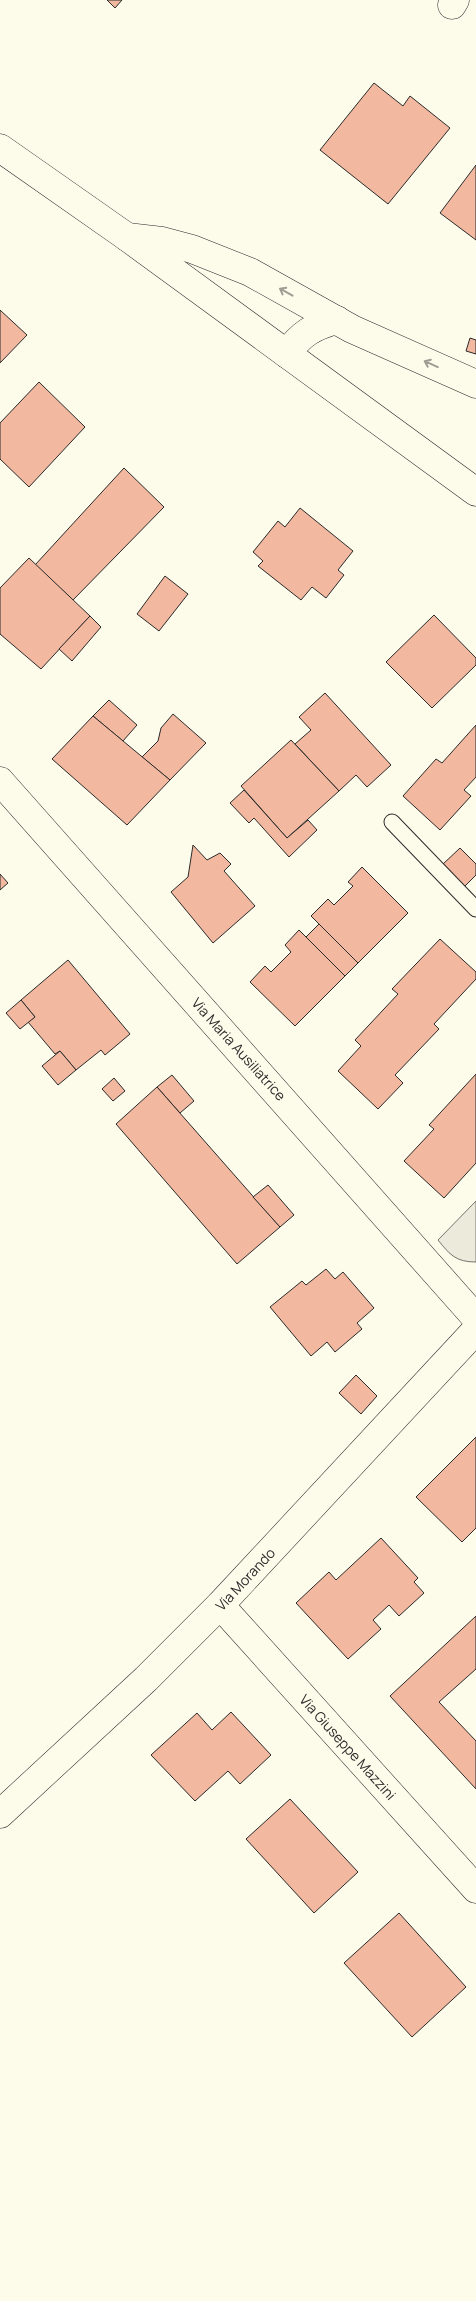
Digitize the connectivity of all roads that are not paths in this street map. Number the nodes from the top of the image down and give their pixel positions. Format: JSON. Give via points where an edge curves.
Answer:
{"nodes":[{"id":1,"x":0,"y":148,"type":"edge"},
{"id":2,"x":127,"y":237,"type":"junction"},
{"id":3,"x":337,"y":320,"type":"junction"},
{"id":4,"x":287,"y":354,"type":"junction"},
{"id":5,"x":476,"y":384,"type":"edge"},
{"id":6,"x":476,"y":492,"type":"edge"},
{"id":7,"x":0,"y":781,"type":"edge"},
{"id":8,"x":392,"y":822,"type":"dead end"},
{"id":9,"x":476,"y":909,"type":"edge"},
{"id":10,"x":476,"y":1318,"type":"edge"},
{"id":11,"x":476,"y":1330,"type":"edge"},
{"id":12,"x":220,"y":1605,"type":"junction"},
{"id":13,"x":0,"y":1814,"type":"edge"},
{"id":14,"x":476,"y":1889,"type":"edge"}],
"edges":[{"from":1,"to":2,"type":"street"},
{"from":3,"to":2,"type":"street","one_way":true,"via":[[250,272],[192,249]]},
{"from":2,"to":4,"type":"street"},
{"from":3,"to":4,"type":"street","via":[[305,332]]},
{"from":5,"to":3,"type":"street","one_way":true},
{"from":4,"to":6,"type":"street"},
{"from":7,"to":10,"type":"street","name":"Via Maria Ausiliatrice"},
{"from":8,"to":9,"type":"lane"},
{"from":11,"to":12,"type":"street","name":"Via Morando"},
{"from":12,"to":13,"type":"street","name":"Via Morando","via":[[146,1679]]},
{"from":12,"to":14,"type":"street","name":"Via Giuseppe Mazzini"}]}
